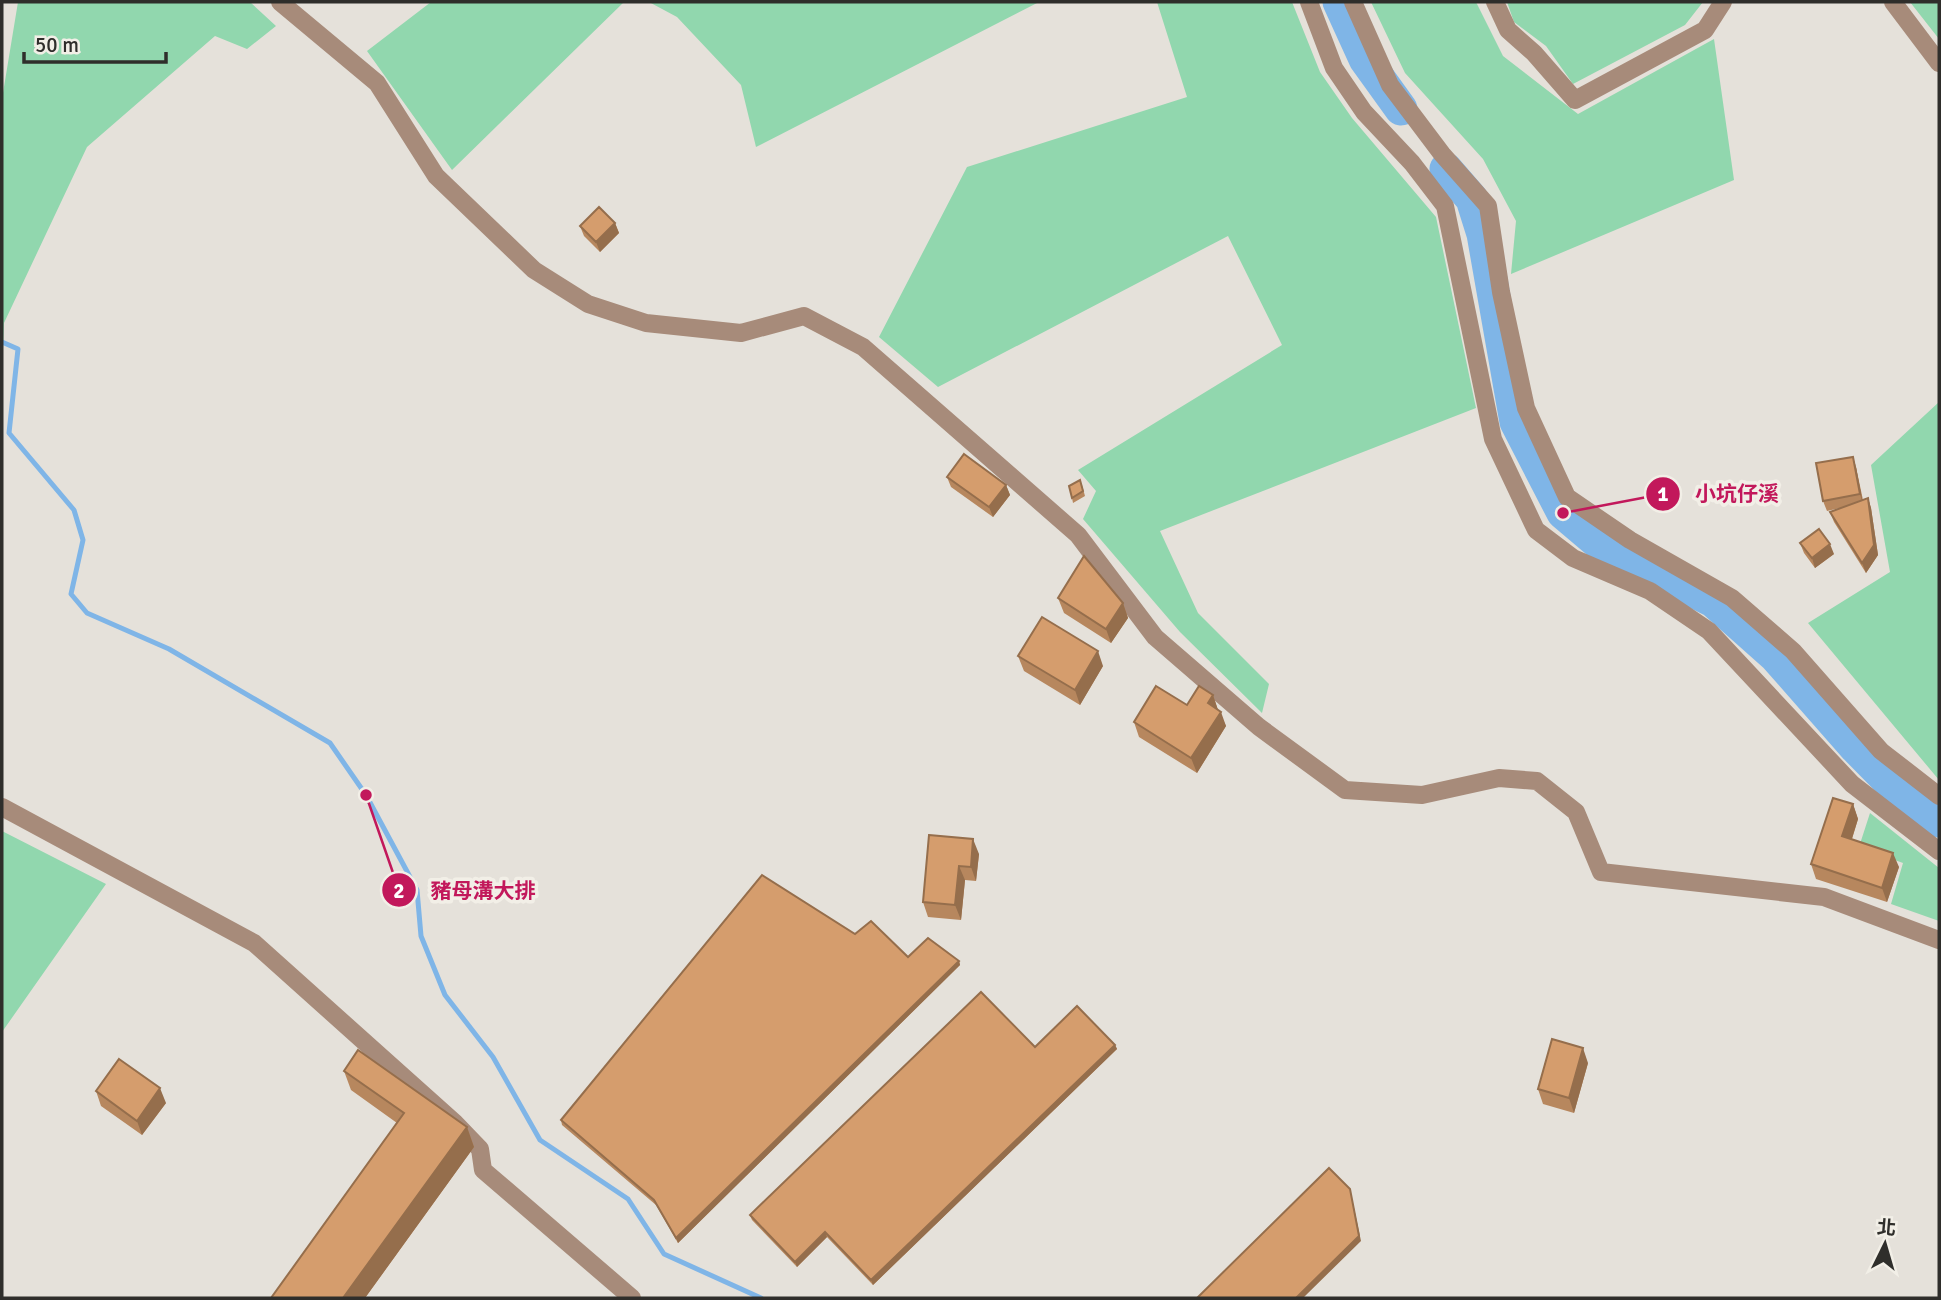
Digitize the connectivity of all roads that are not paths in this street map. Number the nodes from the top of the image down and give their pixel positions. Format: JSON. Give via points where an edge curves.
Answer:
{"nodes":[{"id":1,"x":280,"y":2,"type":"edge"},
{"id":2,"x":1309,"y":2,"type":"edge"},
{"id":3,"x":1353,"y":2,"type":"edge"},
{"id":4,"x":1494,"y":2,"type":"edge"},
{"id":5,"x":1723,"y":2,"type":"edge"},
{"id":6,"x":1893,"y":2,"type":"edge"},
{"id":7,"x":1939,"y":63,"type":"edge"},
{"id":8,"x":1939,"y":796,"type":"edge"},
{"id":9,"x":2,"y":807,"type":"edge"},
{"id":10,"x":1939,"y":851,"type":"edge"},
{"id":11,"x":1939,"y":940,"type":"edge"},
{"id":12,"x":632,"y":1298,"type":"edge"}],
"edges":[{"from":1,"to":11,"type":"street","via":[[377,83],[436,176],[534,270],[588,304],[646,323],[741,332],[804,316],[863,347],[1078,535],[1155,636],[1259,727],[1345,790],[1422,794],[1499,778],[1537,781],[1576,812],[1601,872],[1824,897]]},
{"from":2,"to":10,"type":"street","via":[[1334,68],[1364,112],[1445,206],[1493,439],[1536,530],[1573,558],[1650,591],[1709,631],[1852,784]]},
{"from":3,"to":8,"type":"street","via":[[1390,85],[1441,154],[1488,206],[1526,408],[1567,497],[1630,540],[1732,598],[1793,651],[1881,751]]},
{"from":4,"to":5,"type":"street","via":[[1508,30],[1534,52],[1575,100],[1705,30]]},
{"from":6,"to":7,"type":"street"},
{"from":9,"to":12,"type":"street","via":[[254,943],[455,1123],[480,1149],[483,1170]]}]}
